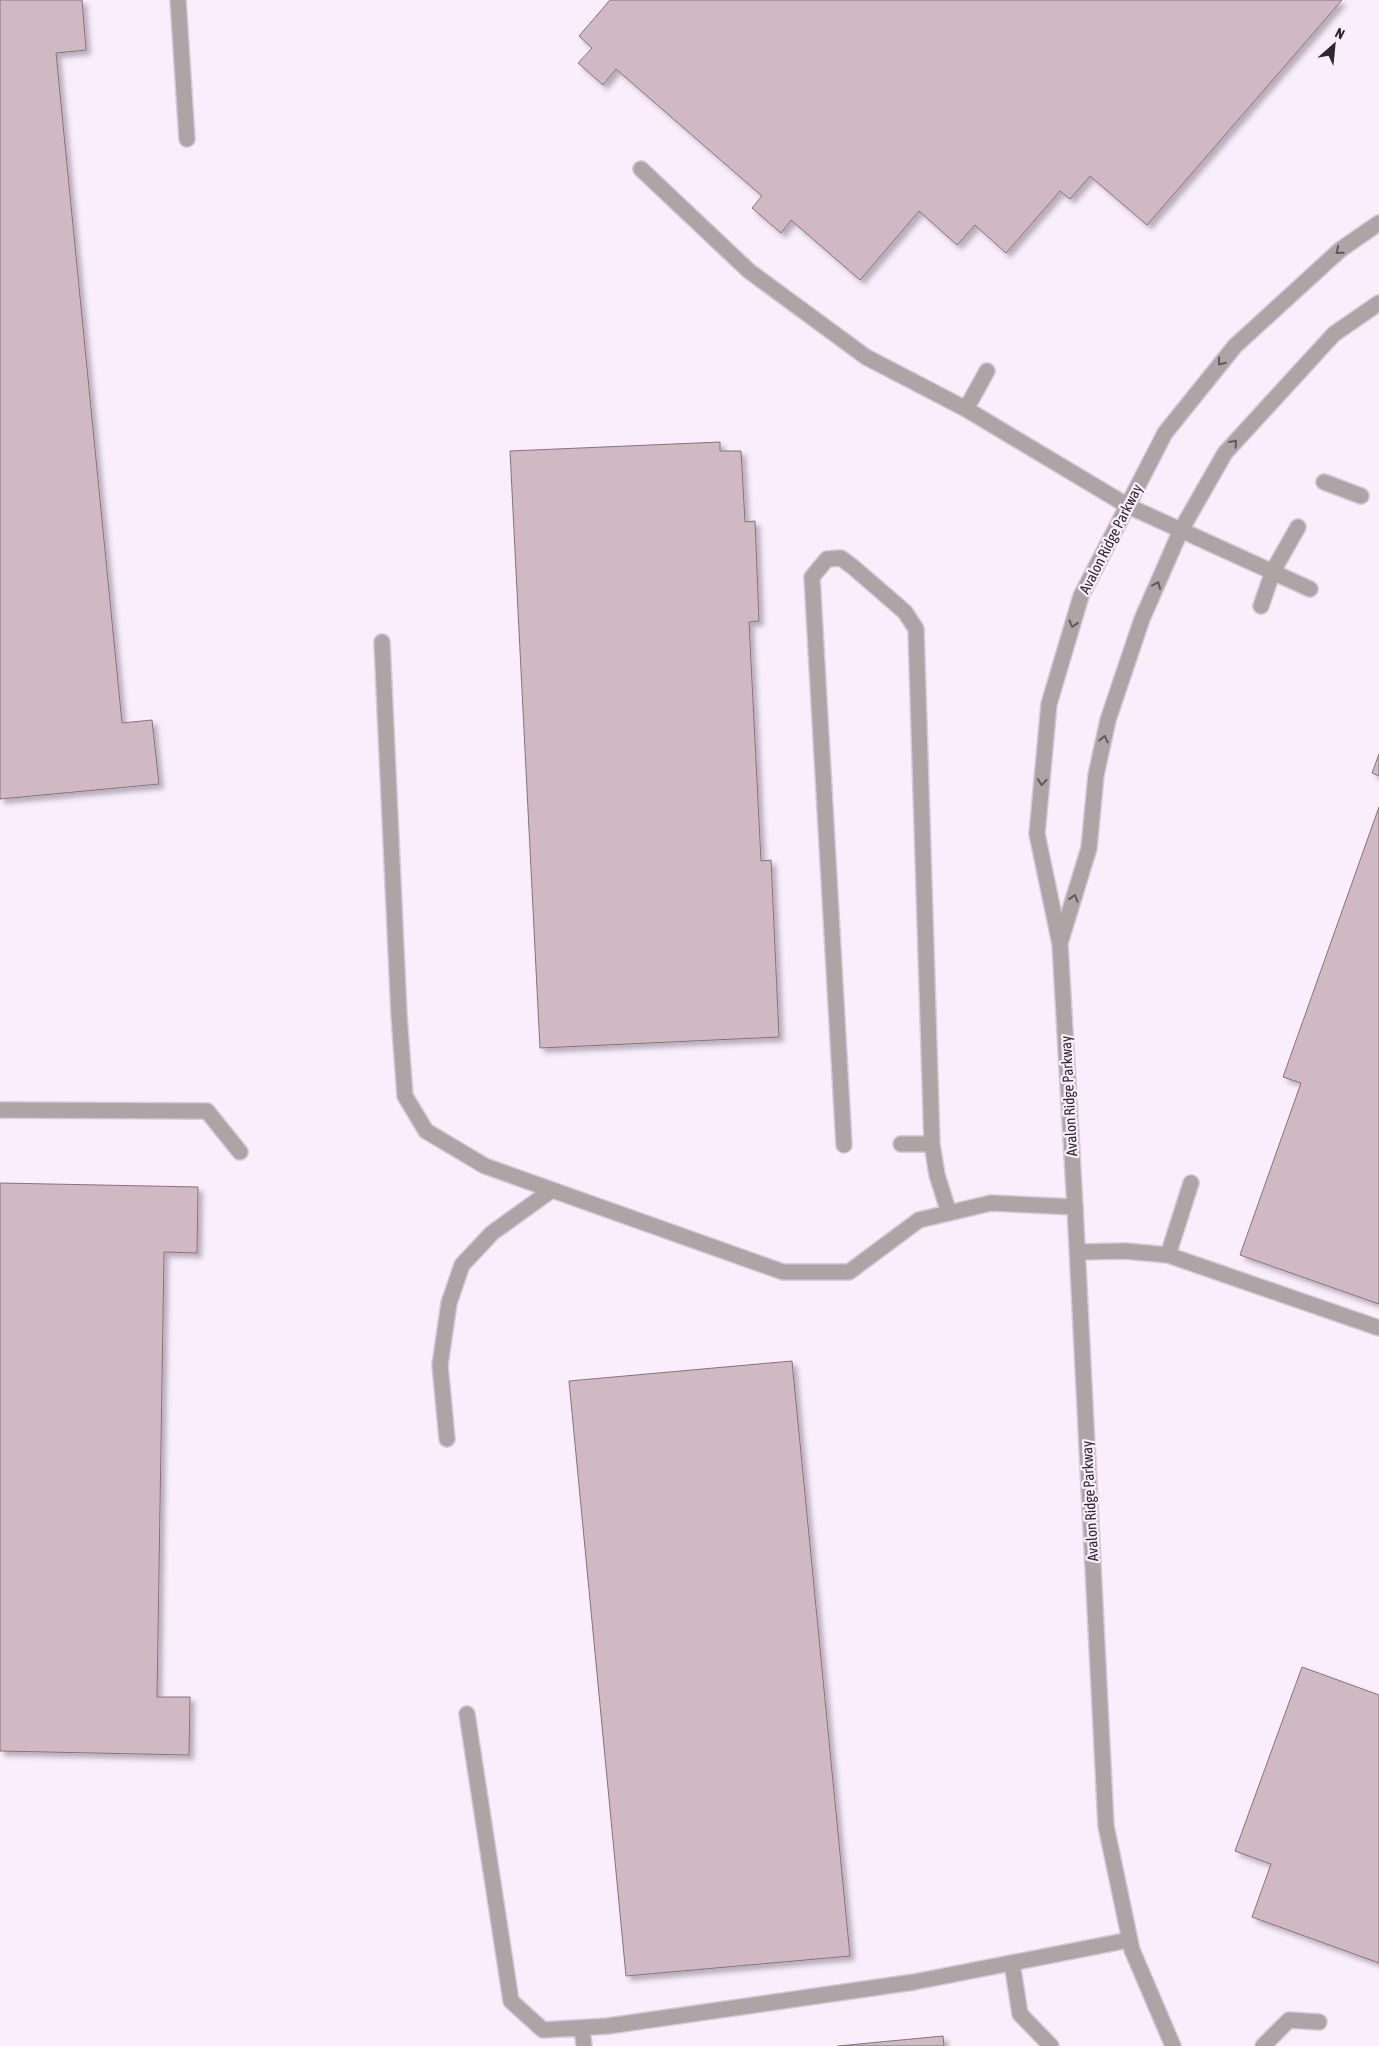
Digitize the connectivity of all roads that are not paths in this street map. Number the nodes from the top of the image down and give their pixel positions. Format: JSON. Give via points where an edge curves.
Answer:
{"nodes":[{"id":1,"x":178,"y":0,"type":"edge"},
{"id":2,"x":187,"y":139,"type":"dead end"},
{"id":3,"x":641,"y":169,"type":"dead end"},
{"id":4,"x":1379,"y":223,"type":"edge"},
{"id":5,"x":1379,"y":303,"type":"edge"},
{"id":6,"x":987,"y":371,"type":"dead end"},
{"id":7,"x":966,"y":409,"type":"junction"},
{"id":8,"x":1324,"y":482,"type":"dead end"},
{"id":9,"x":1361,"y":496,"type":"dead end"},
{"id":10,"x":1128,"y":506,"type":"junction"},
{"id":11,"x":1298,"y":527,"type":"dead end"},
{"id":12,"x":1181,"y":530,"type":"junction"},
{"id":13,"x":1273,"y":571,"type":"junction"},
{"id":14,"x":1310,"y":589,"type":"dead end"},
{"id":15,"x":1261,"y":606,"type":"dead end"},
{"id":16,"x":382,"y":642,"type":"dead end"},
{"id":17,"x":1060,"y":944,"type":"junction"},
{"id":18,"x":0,"y":1110,"type":"edge"},
{"id":19,"x":901,"y":1144,"type":"dead end"},
{"id":20,"x":932,"y":1144,"type":"junction"},
{"id":21,"x":844,"y":1145,"type":"dead end"},
{"id":22,"x":240,"y":1152,"type":"dead end"},
{"id":23,"x":1191,"y":1183,"type":"dead end"},
{"id":24,"x":552,"y":1190,"type":"junction"},
{"id":25,"x":1075,"y":1207,"type":"junction"},
{"id":26,"x":949,"y":1213,"type":"junction"},
{"id":27,"x":1078,"y":1252,"type":"junction"},
{"id":28,"x":1168,"y":1255,"type":"junction"},
{"id":29,"x":1379,"y":1328,"type":"edge"},
{"id":30,"x":447,"y":1439,"type":"dead end"},
{"id":31,"x":467,"y":1714,"type":"dead end"},
{"id":32,"x":1130,"y":1940,"type":"junction"},
{"id":33,"x":1012,"y":1963,"type":"junction"},
{"id":34,"x":1319,"y":2022,"type":"dead end"},
{"id":35,"x":582,"y":2028,"type":"junction"},
{"id":36,"x":584,"y":2046,"type":"edge"},
{"id":37,"x":1051,"y":2046,"type":"edge"},
{"id":38,"x":1173,"y":2046,"type":"edge"},
{"id":39,"x":1263,"y":2046,"type":"edge"}],
"edges":[{"from":1,"to":2,"type":"street"},
{"from":3,"to":7,"type":"street","via":[[749,271],[866,357]]},
{"from":4,"to":10,"type":"street","name":"Avalon Ridge Parkway","one_way":true,"via":[[1340,250],[1235,346],[1165,433]]},
{"from":12,"to":5,"type":"street","name":"Avalon Ridge Parkway","one_way":true,"via":[[1225,453],[1334,334]]},
{"from":6,"to":7,"type":"street"},
{"from":7,"to":10,"type":"street"},
{"from":8,"to":9,"type":"street"},
{"from":10,"to":12,"type":"street"},
{"from":10,"to":17,"type":"street","name":"Avalon Ridge Parkway","one_way":true,"via":[[1082,596],[1049,704],[1037,834]]},
{"from":11,"to":13,"type":"street"},
{"from":12,"to":13,"type":"street"},
{"from":17,"to":12,"type":"street","name":"Avalon Ridge Parkway","one_way":true,"via":[[1089,848],[1096,775],[1108,720],[1142,618]]},
{"from":13,"to":14,"type":"street"},
{"from":13,"to":15,"type":"street"},
{"from":16,"to":24,"type":"street","via":[[398,1015],[405,1096],[426,1131],[485,1166]]},
{"from":17,"to":25,"type":"street","name":"Avalon Ridge Parkway"},
{"from":18,"to":22,"type":"street","via":[[207,1111]]},
{"from":19,"to":20,"type":"street"},
{"from":20,"to":21,"type":"street","via":[[916,629],[905,612],[841,558],[827,559],[812,577]]},
{"from":20,"to":26,"type":"street","via":[[937,1175]]},
{"from":23,"to":28,"type":"street"},
{"from":24,"to":26,"type":"street","via":[[783,1272],[849,1272],[919,1220]]},
{"from":24,"to":30,"type":"street","via":[[492,1233],[462,1265],[449,1303],[440,1365]]},
{"from":25,"to":26,"type":"street","via":[[991,1203]]},
{"from":25,"to":27,"type":"street","name":"Avalon Ridge Parkway"},
{"from":27,"to":28,"type":"street","via":[[1125,1250]]},
{"from":27,"to":32,"type":"street","name":"Avalon Ridge Parkway","via":[[1106,1826]]},
{"from":28,"to":29,"type":"street"},
{"from":31,"to":35,"type":"street","via":[[511,2001],[543,2030]]},
{"from":32,"to":33,"type":"street"},
{"from":32,"to":38,"type":"street","name":"Avalon Ridge Parkway"},
{"from":33,"to":35,"type":"street","via":[[914,1982]]},
{"from":33,"to":37,"type":"street","via":[[1020,2014]]},
{"from":34,"to":39,"type":"street","via":[[1289,2020]]},
{"from":35,"to":36,"type":"street"}]}
